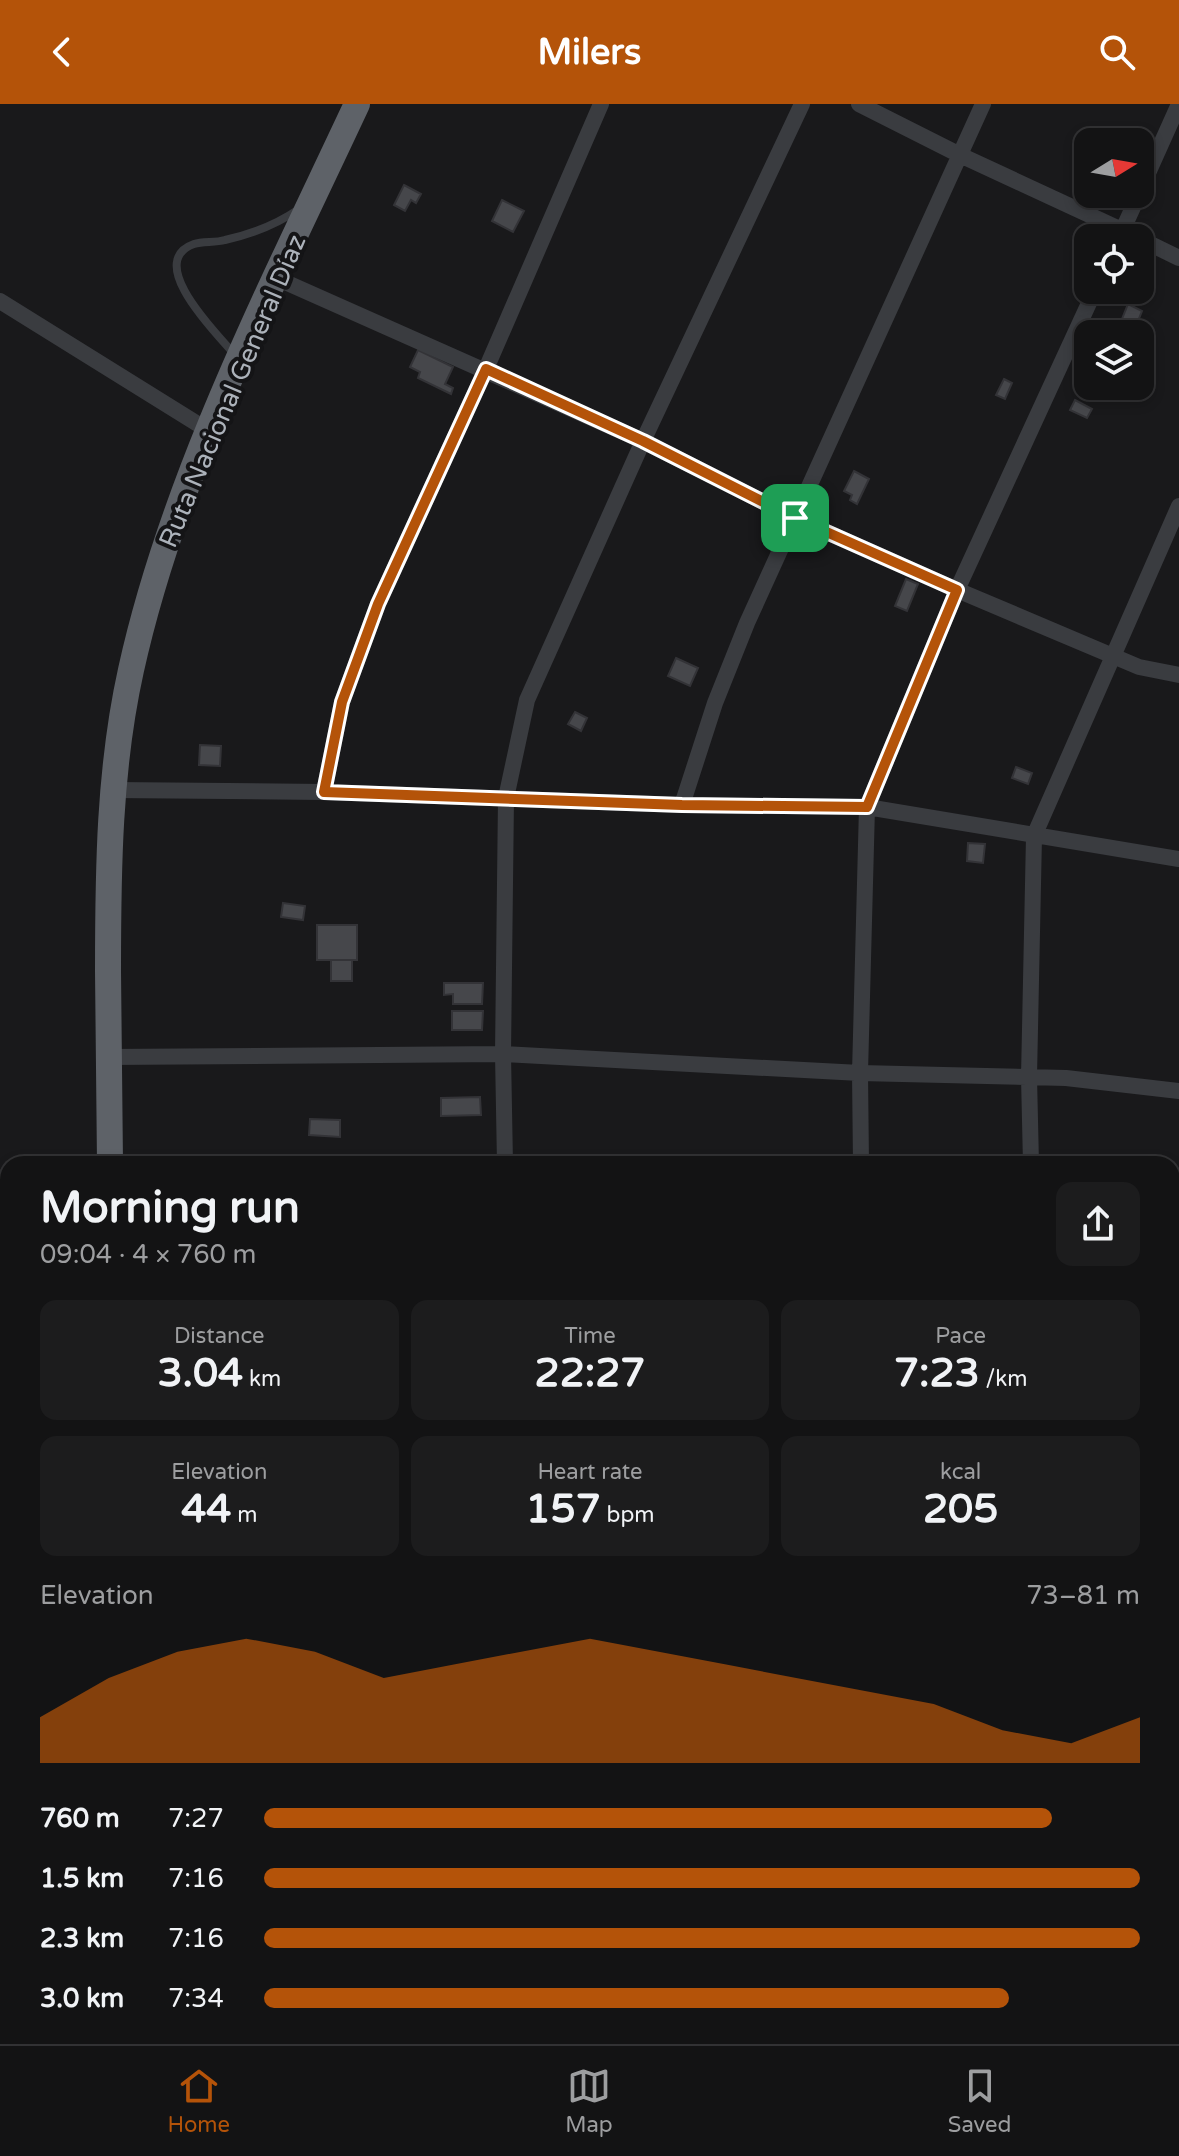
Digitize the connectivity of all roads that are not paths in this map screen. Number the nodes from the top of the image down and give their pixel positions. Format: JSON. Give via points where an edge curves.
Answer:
{"nodes":[{"id":1,"x":357,"y":104,"type":"edge"},
{"id":2,"x":601,"y":104,"type":"edge"},
{"id":3,"x":802,"y":104,"type":"edge"},
{"id":4,"x":859,"y":104,"type":"edge"},
{"id":5,"x":983,"y":104,"type":"edge"},
{"id":6,"x":1179,"y":104,"type":"edge"},
{"id":7,"x":960,"y":155,"type":"junction"},
{"id":8,"x":1154,"y":159,"type":"edge"},
{"id":9,"x":313,"y":199,"type":"junction"},
{"id":10,"x":1101,"y":224,"type":"edge"},
{"id":11,"x":1154,"y":246,"type":"edge"},
{"id":12,"x":1179,"y":258,"type":"edge"},
{"id":13,"x":276,"y":278,"type":"junction"},
{"id":14,"x":0,"y":301,"type":"edge"},
{"id":15,"x":1089,"y":304,"type":"edge"},
{"id":16,"x":240,"y":360,"type":"junction"},
{"id":17,"x":486,"y":369,"type":"junction"},
{"id":18,"x":209,"y":431,"type":"junction"},
{"id":19,"x":643,"y":441,"type":"junction"},
{"id":20,"x":1179,"y":506,"type":"edge"},
{"id":21,"x":795,"y":518,"type":"junction"},
{"id":22,"x":957,"y":590,"type":"junction"},
{"id":23,"x":1113,"y":655,"type":"junction"},
{"id":24,"x":1179,"y":675,"type":"edge"},
{"id":25,"x":113,"y":790,"type":"junction"},
{"id":26,"x":324,"y":792,"type":"junction"},
{"id":27,"x":506,"y":798,"type":"junction"},
{"id":28,"x":682,"y":805,"type":"junction"},
{"id":29,"x":867,"y":807,"type":"junction"},
{"id":30,"x":1034,"y":836,"type":"junction"},
{"id":31,"x":1179,"y":859,"type":"edge"},
{"id":32,"x":503,"y":1054,"type":"junction"},
{"id":33,"x":108,"y":1057,"type":"junction"},
{"id":34,"x":860,"y":1073,"type":"junction"},
{"id":35,"x":1029,"y":1077,"type":"junction"},
{"id":36,"x":1179,"y":1091,"type":"edge"},
{"id":37,"x":110,"y":1156,"type":"edge"},
{"id":38,"x":505,"y":1156,"type":"edge"},
{"id":39,"x":861,"y":1156,"type":"edge"},
{"id":40,"x":1031,"y":1156,"type":"edge"}],
"edges":[{"from":1,"to":9,"type":"highway","name":"Ruta Nacional General Díaz"},
{"from":2,"to":17,"type":"street"},
{"from":3,"to":19,"type":"street"},
{"from":4,"to":7,"type":"street"},
{"from":5,"to":7,"type":"street"},
{"from":6,"to":8,"type":"street"},
{"from":7,"to":10,"type":"street"},
{"from":7,"to":21,"type":"street"},
{"from":9,"to":13,"type":"highway","name":"Ruta Nacional General Díaz"},
{"from":9,"to":16,"type":"lane","via":[[279,223],[182,252],[177,275],[182,289]]},
{"from":11,"to":12,"type":"street"},
{"from":13,"to":16,"type":"highway","name":"Ruta Nacional General Díaz"},
{"from":13,"to":17,"type":"street"},
{"from":14,"to":18,"type":"street"},
{"from":15,"to":22,"type":"street"},
{"from":16,"to":18,"type":"highway","name":"Ruta Nacional General Díaz"},
{"from":17,"to":19,"type":"street"},
{"from":17,"to":26,"type":"street","via":[[378,604],[342,702]]},
{"from":18,"to":25,"type":"highway","name":"Ruta Nacional General Díaz","via":[[151,593],[131,672]]},
{"from":19,"to":21,"type":"street"},
{"from":19,"to":27,"type":"street","via":[[527,700]]},
{"from":20,"to":23,"type":"street"},
{"from":21,"to":22,"type":"street"},
{"from":21,"to":28,"type":"street","via":[[715,703]]},
{"from":22,"to":23,"type":"street"},
{"from":22,"to":29,"type":"street"},
{"from":23,"to":24,"type":"street"},
{"from":23,"to":30,"type":"street"},
{"from":25,"to":26,"type":"street"},
{"from":25,"to":33,"type":"highway","name":"Ruta Nacional General Díaz","via":[[107,879]]},
{"from":26,"to":27,"type":"street"},
{"from":27,"to":28,"type":"street"},
{"from":27,"to":32,"type":"street"},
{"from":28,"to":29,"type":"street"},
{"from":29,"to":30,"type":"street"},
{"from":29,"to":34,"type":"street"},
{"from":30,"to":31,"type":"street"},
{"from":30,"to":35,"type":"street"},
{"from":32,"to":33,"type":"street"},
{"from":32,"to":34,"type":"street"},
{"from":32,"to":38,"type":"street"},
{"from":33,"to":37,"type":"highway","name":"Ruta Nacional General Díaz"},
{"from":34,"to":35,"type":"street"},
{"from":34,"to":39,"type":"street"},
{"from":35,"to":36,"type":"street"},
{"from":35,"to":40,"type":"street"}]}
